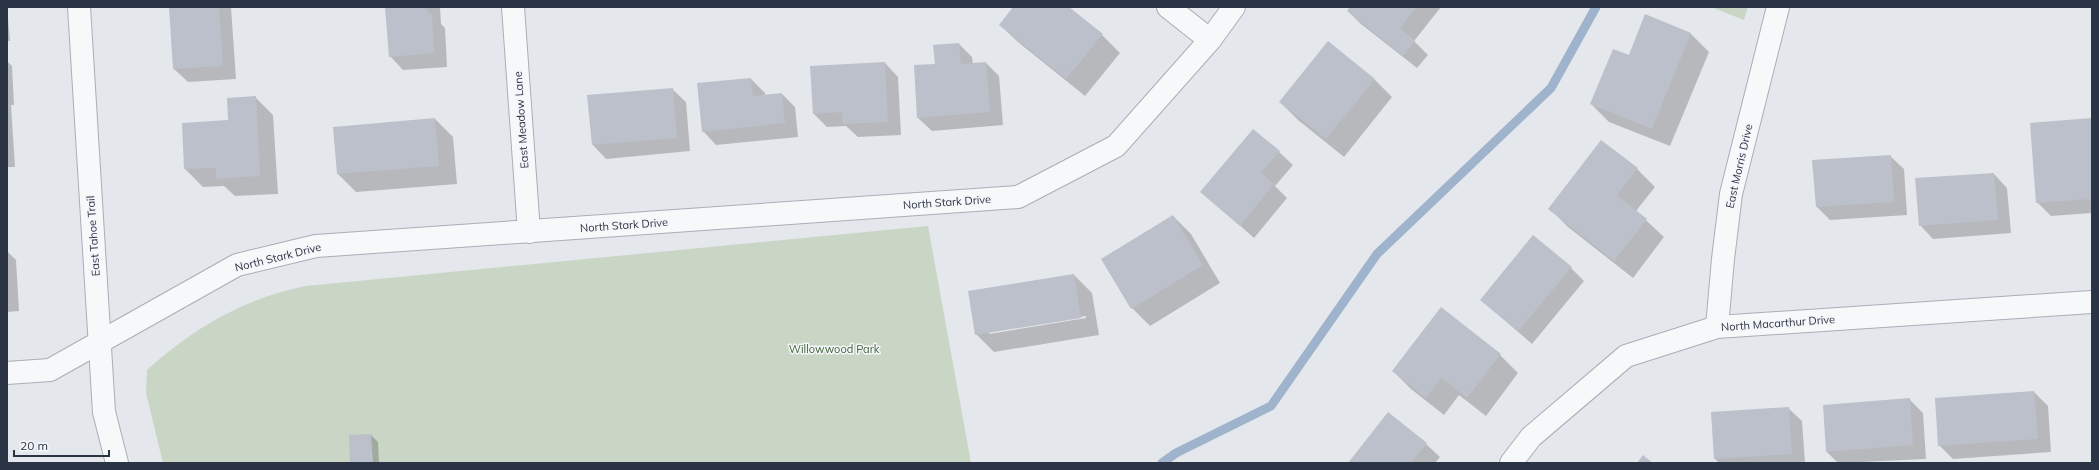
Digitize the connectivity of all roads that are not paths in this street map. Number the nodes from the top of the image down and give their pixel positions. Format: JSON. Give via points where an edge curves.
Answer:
{"nodes":[{"id":1,"x":79,"y":7,"type":"edge"},
{"id":2,"x":513,"y":7,"type":"edge"},
{"id":3,"x":1168,"y":7,"type":"edge"},
{"id":4,"x":1234,"y":7,"type":"edge"},
{"id":5,"x":1778,"y":7,"type":"edge"},
{"id":6,"x":1210,"y":40,"type":"junction"},
{"id":7,"x":529,"y":232,"type":"junction"},
{"id":8,"x":2092,"y":302,"type":"edge"},
{"id":9,"x":1717,"y":327,"type":"junction"},
{"id":10,"x":100,"y":343,"type":"junction"},
{"id":11,"x":7,"y":373,"type":"edge"},
{"id":12,"x":117,"y":463,"type":"edge"},
{"id":13,"x":1511,"y":463,"type":"edge"}],
"edges":[{"from":1,"to":10,"type":"street","name":"East Tahoe Trail"},
{"from":2,"to":7,"type":"street","name":"East Meadow Lane"},
{"from":3,"to":6,"type":"street"},
{"from":4,"to":6,"type":"street","name":"North Stark Drive"},
{"from":5,"to":9,"type":"street","name":"East Morris Drive","via":[[1731,194],[1722,259]]},
{"from":6,"to":7,"type":"street","name":"North Stark Drive","via":[[1116,146],[1018,197]]},
{"from":7,"to":10,"type":"street","name":"North Stark Drive","via":[[316,246],[237,265]]},
{"from":8,"to":9,"type":"street","name":"North Macarthur Drive"},
{"from":9,"to":13,"type":"street","name":"North Macarthur Drive","via":[[1626,356],[1531,437]]},
{"from":10,"to":11,"type":"street","name":"North Stark Drive","via":[[50,370]]},
{"from":10,"to":12,"type":"street","name":"East Tahoe Trail","via":[[104,412]]}]}
